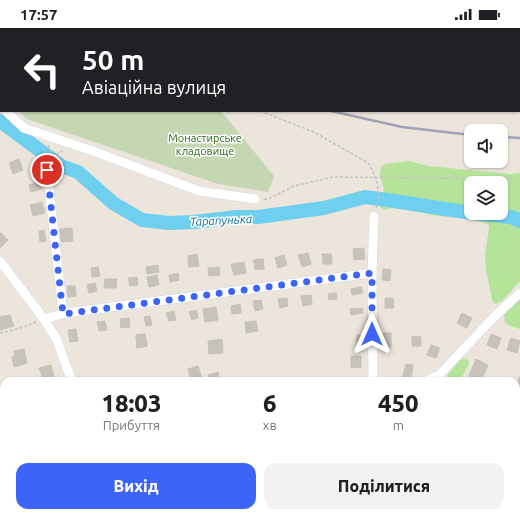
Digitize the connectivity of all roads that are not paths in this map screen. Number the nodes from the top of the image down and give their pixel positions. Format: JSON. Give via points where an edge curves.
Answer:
{"nodes":[{"id":1,"x":7,"y":112,"type":"edge"},
{"id":2,"x":48,"y":168,"type":"road end"},
{"id":3,"x":255,"y":199,"type":"road end"},
{"id":4,"x":374,"y":216,"type":"dead end"},
{"id":5,"x":0,"y":261,"type":"edge"},
{"id":6,"x":372,"y":273,"type":"junction"},
{"id":7,"x":520,"y":293,"type":"edge"},
{"id":8,"x":63,"y":314,"type":"junction"},
{"id":9,"x":44,"y":319,"type":"junction"},
{"id":10,"x":71,"y":377,"type":"edge"},
{"id":11,"x":373,"y":377,"type":"edge"},
{"id":12,"x":441,"y":377,"type":"edge"}],
"edges":[{"from":1,"to":3,"type":"street","via":[[24,128],[199,191]]},
{"from":2,"to":8,"type":"street"},
{"from":4,"to":6,"type":"street"},
{"from":5,"to":9,"type":"street"},
{"from":6,"to":8,"type":"street"},
{"from":6,"to":11,"type":"street"},
{"from":7,"to":12,"type":"street","via":[[495,316]]},
{"from":8,"to":9,"type":"street"},
{"from":9,"to":10,"type":"street","via":[[56,338]]}]}
